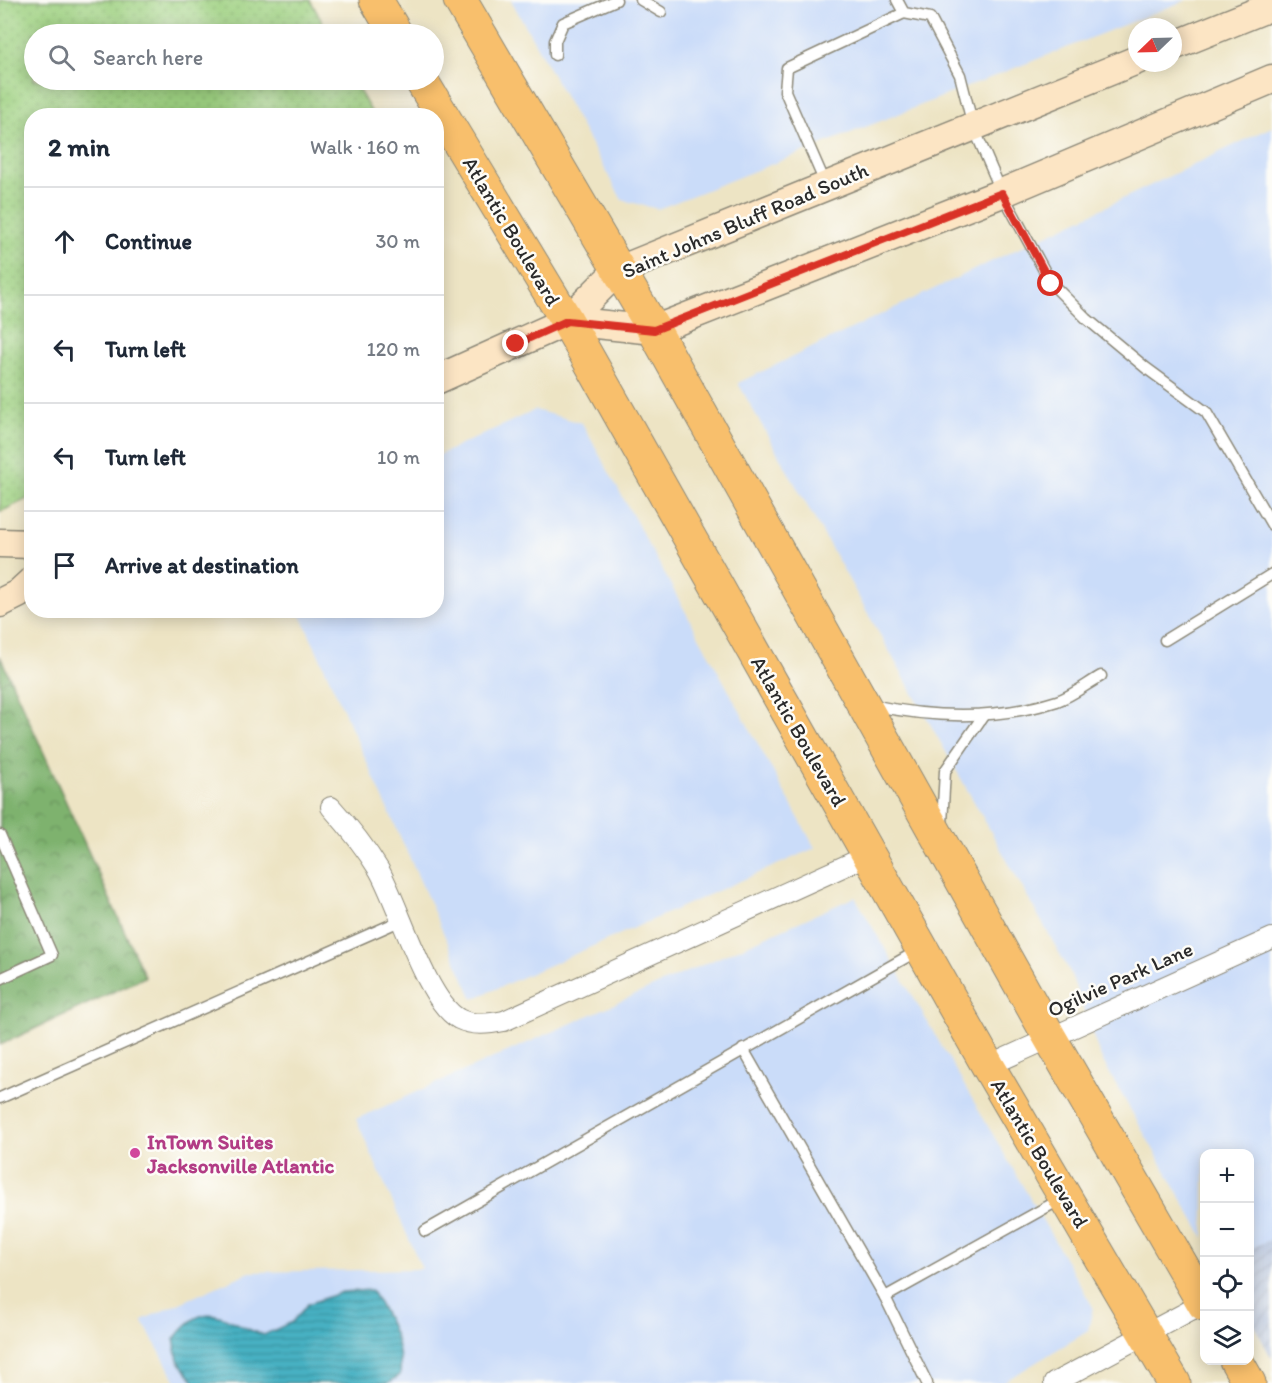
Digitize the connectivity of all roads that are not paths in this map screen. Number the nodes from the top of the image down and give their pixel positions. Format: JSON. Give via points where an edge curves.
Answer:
{"nodes":[{"id":1,"x":376,"y":0,"type":"edge"},
{"id":2,"x":460,"y":0,"type":"edge"},
{"id":3,"x":616,"y":0,"type":"edge"},
{"id":4,"x":641,"y":0,"type":"edge"},
{"id":5,"x":897,"y":0,"type":"edge"},
{"id":6,"x":1272,"y":6,"type":"edge"},
{"id":7,"x":660,"y":12,"type":"dead end"},
{"id":8,"x":904,"y":13,"type":"junction"},
{"id":9,"x":390,"y":24,"type":"edge"},
{"id":10,"x":1182,"y":42,"type":"edge"},
{"id":11,"x":555,"y":55,"type":"dead end"},
{"id":12,"x":1128,"y":64,"type":"edge"},
{"id":13,"x":1272,"y":80,"type":"edge"},
{"id":14,"x":427,"y":90,"type":"edge"},
{"id":15,"x":438,"y":108,"type":"edge"},
{"id":16,"x":444,"y":118,"type":"edge"},
{"id":17,"x":973,"y":126,"type":"junction"},
{"id":18,"x":826,"y":186,"type":"junction"},
{"id":19,"x":1002,"y":193,"type":"junction"},
{"id":20,"x":617,"y":271,"type":"junction"},
{"id":21,"x":567,"y":321,"type":"junction"},
{"id":22,"x":654,"y":330,"type":"junction"},
{"id":23,"x":444,"y":376,"type":"edge"},
{"id":24,"x":1272,"y":525,"type":"edge"},
{"id":25,"x":0,"y":543,"type":"edge"},
{"id":26,"x":24,"y":544,"type":"edge"},
{"id":27,"x":1272,"y":574,"type":"edge"},
{"id":28,"x":24,"y":588,"type":"edge"},
{"id":29,"x":0,"y":603,"type":"edge"},
{"id":30,"x":1165,"y":640,"type":"dead end"},
{"id":31,"x":1101,"y":676,"type":"dead end"},
{"id":32,"x":863,"y":703,"type":"junction"},
{"id":33,"x":983,"y":716,"type":"junction"},
{"id":34,"x":331,"y":807,"type":"dead end"},
{"id":35,"x":0,"y":835,"type":"edge"},
{"id":36,"x":940,"y":842,"type":"junction"},
{"id":37,"x":869,"y":855,"type":"junction"},
{"id":38,"x":402,"y":920,"type":"junction"},
{"id":39,"x":1272,"y":938,"type":"edge"},
{"id":40,"x":922,"y":948,"type":"junction"},
{"id":41,"x":0,"y":979,"type":"edge"},
{"id":42,"x":1049,"y":1036,"type":"junction"},
{"id":43,"x":743,"y":1049,"type":"junction"},
{"id":44,"x":988,"y":1066,"type":"junction"},
{"id":45,"x":0,"y":1098,"type":"edge"},
{"id":46,"x":1066,"y":1196,"type":"junction"},
{"id":47,"x":425,"y":1231,"type":"dead end"},
{"id":48,"x":885,"y":1297,"type":"junction"},
{"id":49,"x":1200,"y":1297,"type":"edge"},
{"id":50,"x":1200,"y":1306,"type":"edge"},
{"id":51,"x":1146,"y":1333,"type":"junction"},
{"id":52,"x":1239,"y":1365,"type":"edge"},
{"id":53,"x":927,"y":1383,"type":"edge"},
{"id":54,"x":1054,"y":1383,"type":"edge"},
{"id":55,"x":1174,"y":1383,"type":"edge"},
{"id":56,"x":1249,"y":1383,"type":"edge"}],
"edges":[{"from":1,"to":9,"type":"highway"},
{"from":2,"to":20,"type":"highway"},
{"from":3,"to":11,"type":"lane","via":[[563,23],[555,40]]},
{"from":4,"to":7,"type":"lane"},
{"from":5,"to":8,"type":"lane"},
{"from":6,"to":10,"type":"main road"},
{"from":8,"to":17,"type":"lane","via":[[930,18],[960,75]]},
{"from":8,"to":18,"type":"lane","via":[[787,68],[785,91]]},
{"from":12,"to":17,"type":"main road","name":"Saint Johns Bluff Road South"},
{"from":13,"to":19,"type":"main road"},
{"from":14,"to":15,"type":"highway","name":"Atlantic Boulevard"},
{"from":16,"to":21,"type":"highway","name":"Atlantic Boulevard"},
{"from":17,"to":18,"type":"main road","name":"Saint Johns Bluff Road South"},
{"from":17,"to":19,"type":"lane"},
{"from":18,"to":20,"type":"main road","name":"Saint Johns Bluff Road South"},
{"from":19,"to":22,"type":"main road"},
{"from":19,"to":24,"type":"lane","via":[[1051,284],[1146,368],[1206,412]]},
{"from":20,"to":21,"type":"main road","name":"Saint Johns Bluff Road South"},
{"from":20,"to":22,"type":"highway"},
{"from":21,"to":22,"type":"main road"},
{"from":21,"to":23,"type":"main road"},
{"from":21,"to":37,"type":"highway","name":"Atlantic Boulevard"},
{"from":22,"to":32,"type":"highway"},
{"from":25,"to":26,"type":"main road"},
{"from":27,"to":30,"type":"lane"},
{"from":28,"to":29,"type":"main road"},
{"from":31,"to":33,"type":"lane","via":[[1059,700]]},
{"from":32,"to":33,"type":"lane","via":[[909,713]]},
{"from":32,"to":36,"type":"highway"},
{"from":33,"to":36,"type":"lane","via":[[945,771]]},
{"from":34,"to":38,"type":"street","via":[[379,871]]},
{"from":35,"to":41,"type":"lane","via":[[52,955]]},
{"from":36,"to":42,"type":"highway"},
{"from":37,"to":38,"type":"street","via":[[504,1021],[481,1025],[459,1019],[439,1001]]},
{"from":37,"to":40,"type":"highway","name":"Atlantic Boulevard"},
{"from":38,"to":45,"type":"lane"},
{"from":39,"to":42,"type":"street","name":"Ogilvie Park Lane"},
{"from":40,"to":43,"type":"lane"},
{"from":40,"to":44,"type":"highway","name":"Atlantic Boulevard"},
{"from":42,"to":44,"type":"street","name":"Ogilvie Park Lane"},
{"from":42,"to":49,"type":"highway"},
{"from":43,"to":47,"type":"lane"},
{"from":43,"to":48,"type":"lane"},
{"from":44,"to":46,"type":"highway","name":"Atlantic Boulevard"},
{"from":46,"to":48,"type":"lane"},
{"from":46,"to":51,"type":"highway","name":"Atlantic Boulevard"},
{"from":48,"to":53,"type":"lane"},
{"from":50,"to":51,"type":"street"},
{"from":51,"to":54,"type":"street"},
{"from":51,"to":55,"type":"highway","name":"Atlantic Boulevard"},
{"from":52,"to":56,"type":"highway"}]}
